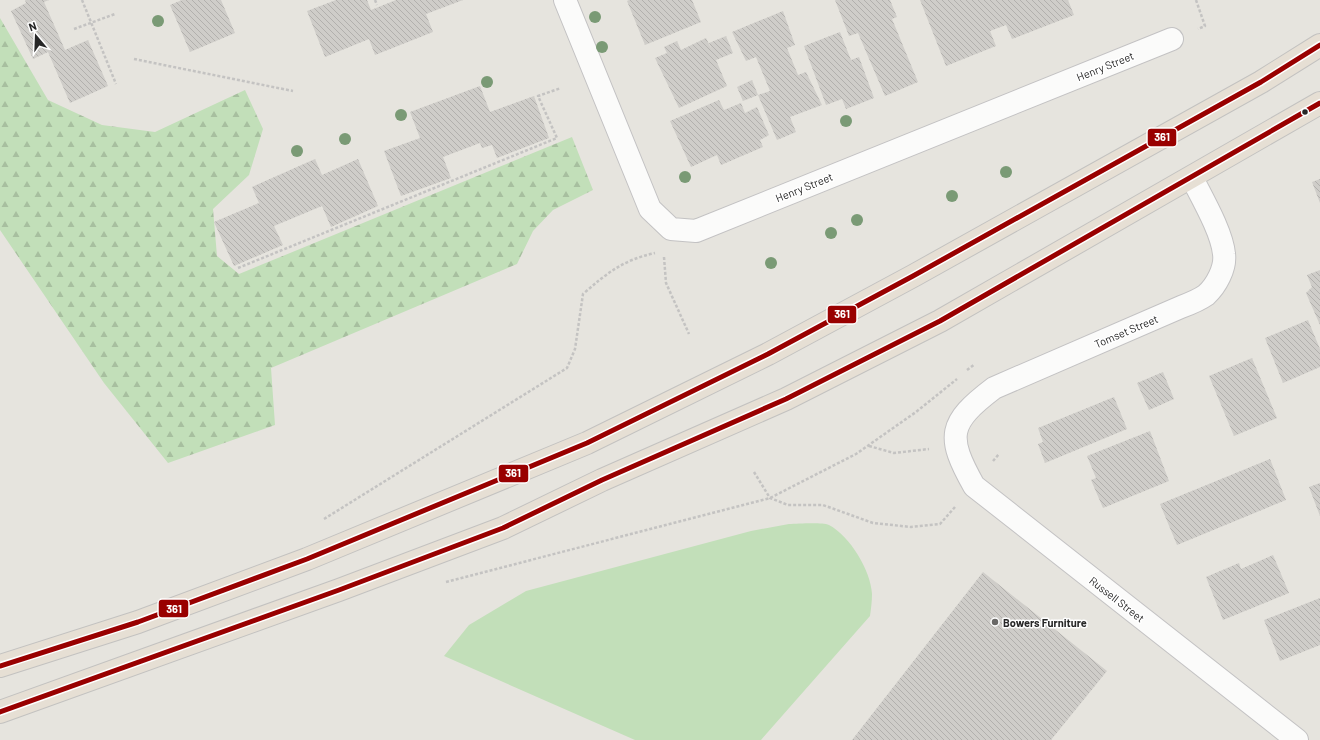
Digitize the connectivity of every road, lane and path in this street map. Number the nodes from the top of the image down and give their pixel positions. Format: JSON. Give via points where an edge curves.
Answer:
{"nodes":[{"id":1,"x":82,"y":0,"type":"edge"},
{"id":2,"x":374,"y":0,"type":"edge"},
{"id":3,"x":565,"y":0,"type":"edge"},
{"id":4,"x":377,"y":5,"type":"dead end"},
{"id":5,"x":115,"y":14,"type":"dead end"},
{"id":6,"x":92,"y":23,"type":"junction"},
{"id":7,"x":74,"y":29,"type":"dead end"},
{"id":8,"x":1172,"y":38,"type":"dead end"},
{"id":9,"x":1320,"y":45,"type":"edge"},
{"id":10,"x":134,"y":59,"type":"dead end"},
{"id":11,"x":116,"y":84,"type":"dead end"},
{"id":12,"x":561,"y":88,"type":"dead end"},
{"id":13,"x":293,"y":91,"type":"dead end"},
{"id":14,"x":1320,"y":103,"type":"edge"},
{"id":15,"x":1192,"y":178,"type":"junction"},
{"id":16,"x":663,"y":251,"type":"dead end"},
{"id":17,"x":656,"y":253,"type":"dead end"},
{"id":18,"x":238,"y":268,"type":"dead end"},
{"id":19,"x":689,"y":334,"type":"dead end"},
{"id":20,"x":955,"y":445,"type":"junction"},
{"id":21,"x":869,"y":446,"type":"dead end"},
{"id":22,"x":754,"y":472,"type":"dead end"},
{"id":23,"x":974,"y":486,"type":"junction"},
{"id":24,"x":770,"y":498,"type":"junction"},
{"id":25,"x":322,"y":520,"type":"dead end"},
{"id":26,"x":442,"y":583,"type":"dead end"},
{"id":27,"x":0,"y":666,"type":"edge"},
{"id":28,"x":0,"y":712,"type":"edge"},
{"id":29,"x":1296,"y":740,"type":"edge"}],
"edges":[{"from":1,"to":6,"type":"path"},
{"from":2,"to":4,"type":"path"},
{"from":3,"to":8,"type":"street","name":"Henry Street","via":[[650,209],[671,229],[696,231]]},
{"from":5,"to":6,"type":"path"},
{"from":6,"to":7,"type":"path"},
{"from":6,"to":11,"type":"path"},
{"from":9,"to":27,"type":"highway","via":[[1212,109],[913,276],[768,354],[587,443],[307,559],[138,622]]},
{"from":10,"to":13,"type":"path"},
{"from":12,"to":18,"type":"path","via":[[538,96],[557,138]]},
{"from":14,"to":15,"type":"highway"},
{"from":15,"to":20,"type":"street","name":"Tomset Street","via":[[1219,236],[1224,255],[1220,276],[1214,286],[1205,296],[1181,308],[994,388],[974,403],[957,424]]},
{"from":15,"to":28,"type":"highway","via":[[940,321],[786,400],[602,480],[503,528]]},
{"from":16,"to":19,"type":"path","via":[[666,283]]},
{"from":17,"to":25,"type":"path","via":[[634,258],[608,272],[583,294],[575,349],[568,368]]},
{"from":20,"to":21,"type":"path","via":[[894,453]]},
{"from":20,"to":23,"type":"street","name":"Russell Street","via":[[962,465]]},
{"from":22,"to":24,"type":"path"},
{"from":23,"to":24,"type":"path","via":[[940,524],[911,527],[873,523],[823,505],[788,506]]},
{"from":23,"to":29,"type":"street","name":"Russell Street"},
{"from":24,"to":26,"type":"path"}]}
